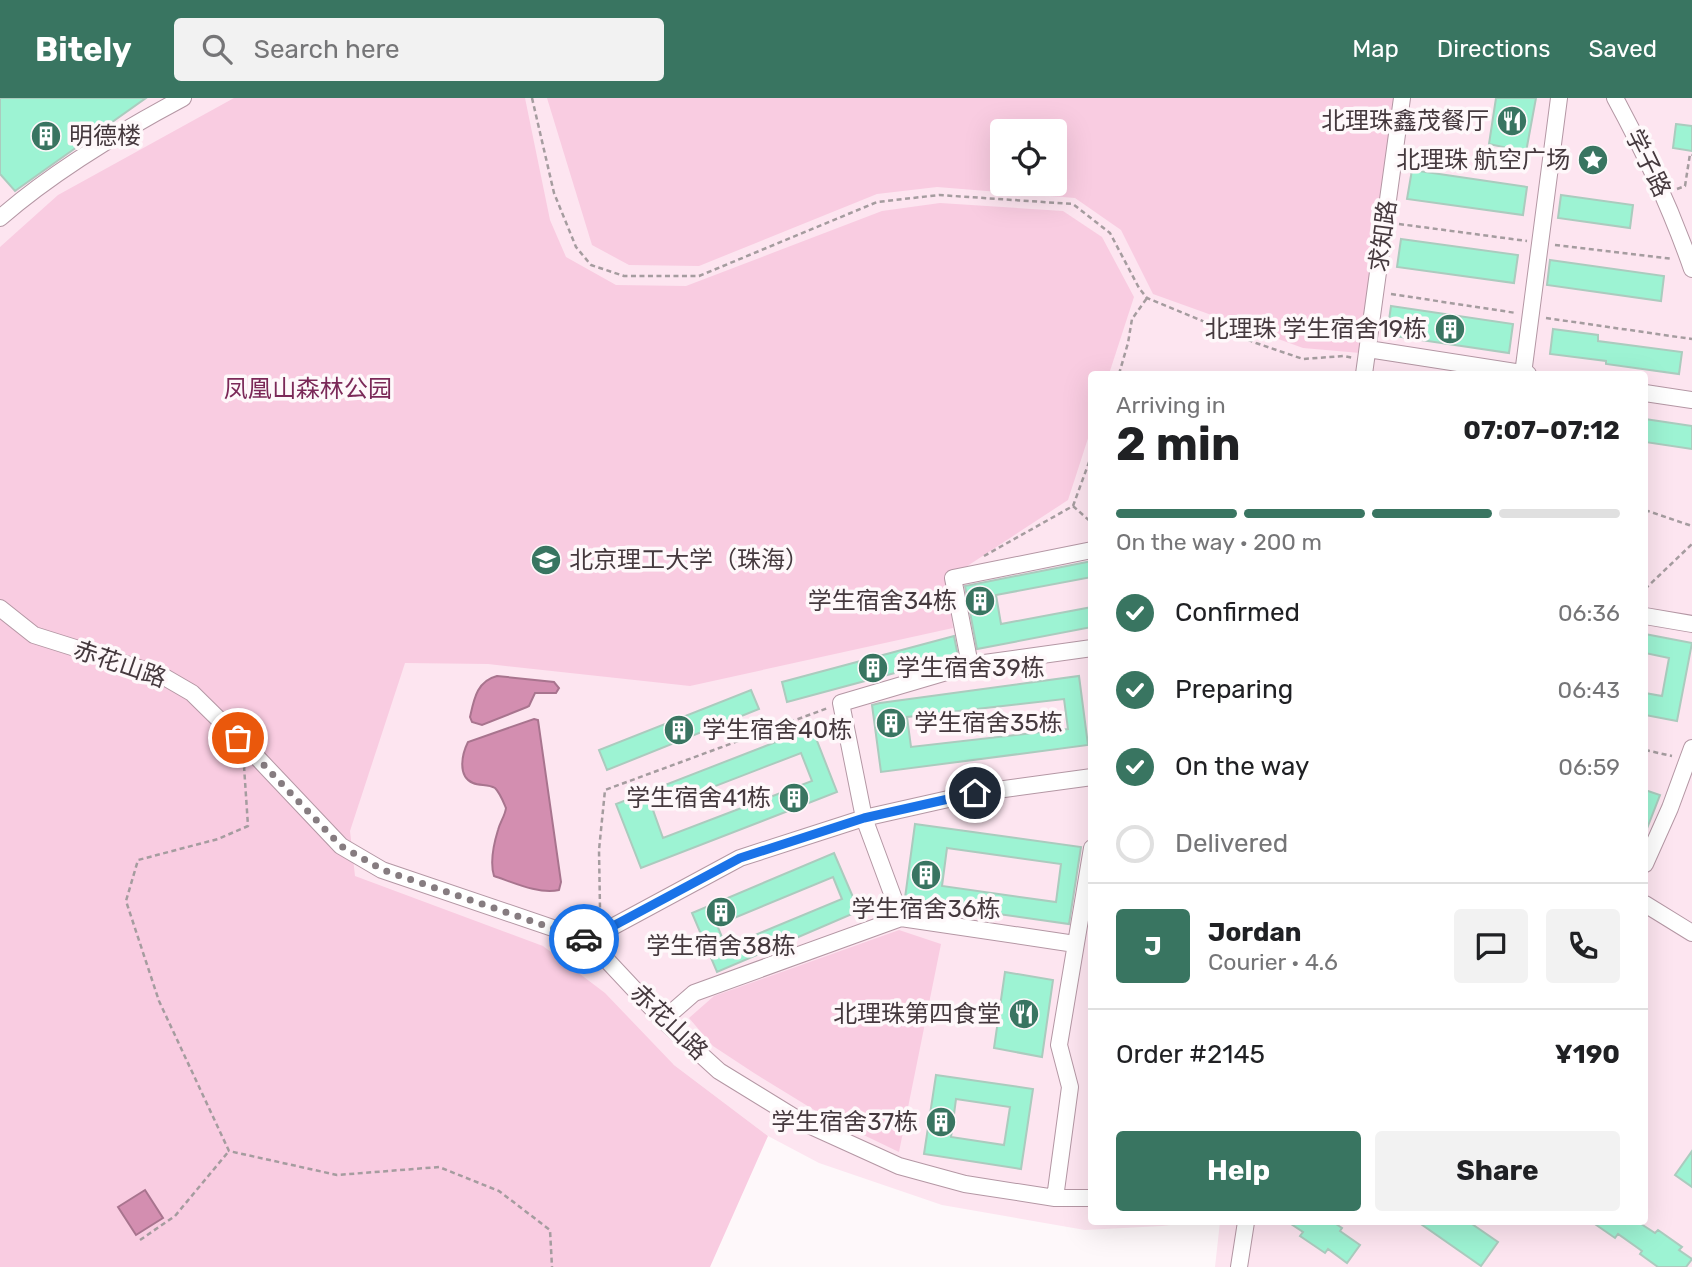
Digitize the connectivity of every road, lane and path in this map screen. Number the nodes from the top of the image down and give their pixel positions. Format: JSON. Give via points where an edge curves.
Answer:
{"nodes":[{"id":1,"x":183,"y":98,"type":"edge"},
{"id":2,"x":532,"y":98,"type":"edge"},
{"id":3,"x":1402,"y":98,"type":"edge"},
{"id":4,"x":1559,"y":98,"type":"edge"},
{"id":5,"x":1615,"y":98,"type":"edge"},
{"id":6,"x":1692,"y":155,"type":"edge"},
{"id":7,"x":1685,"y":186,"type":"junction"},
{"id":8,"x":1692,"y":189,"type":"edge"},
{"id":9,"x":1663,"y":194,"type":"junction"},
{"id":10,"x":1,"y":216,"type":"edge"},
{"id":11,"x":1692,"y":269,"type":"edge"},
{"id":12,"x":1376,"y":291,"type":"junction"},
{"id":13,"x":1147,"y":298,"type":"junction"},
{"id":14,"x":1531,"y":316,"type":"junction"},
{"id":15,"x":1692,"y":339,"type":"edge"},
{"id":16,"x":1366,"y":361,"type":"edge"},
{"id":17,"x":1120,"y":371,"type":"edge"},
{"id":18,"x":1488,"y":371,"type":"edge"},
{"id":19,"x":1525,"y":371,"type":"edge"},
{"id":20,"x":1648,"y":393,"type":"edge"},
{"id":21,"x":1692,"y":400,"type":"edge"},
{"id":22,"x":1088,"y":465,"type":"edge"},
{"id":23,"x":1073,"y":506,"type":"junction"},
{"id":24,"x":1648,"y":511,"type":"edge"},
{"id":25,"x":1088,"y":519,"type":"edge"},
{"id":26,"x":1692,"y":526,"type":"edge"},
{"id":27,"x":1692,"y":544,"type":"edge"},
{"id":28,"x":1088,"y":551,"type":"edge"},
{"id":29,"x":975,"y":562,"type":"dead end"},
{"id":30,"x":1648,"y":586,"type":"edge"},
{"id":31,"x":0,"y":607,"type":"edge"},
{"id":32,"x":1648,"y":617,"type":"edge"},
{"id":33,"x":1692,"y":624,"type":"edge"},
{"id":34,"x":1088,"y":649,"type":"edge"},
{"id":35,"x":970,"y":665,"type":"junction"},
{"id":36,"x":841,"y":703,"type":"junction"},
{"id":37,"x":1648,"y":750,"type":"edge"},
{"id":38,"x":1690,"y":754,"type":"edge"},
{"id":39,"x":244,"y":764,"type":"dead end"},
{"id":40,"x":1088,"y":778,"type":"edge"},
{"id":41,"x":864,"y":818,"type":"junction"},
{"id":42,"x":1648,"y":857,"type":"edge"},
{"id":43,"x":1088,"y":871,"type":"edge"},
{"id":44,"x":1648,"y":906,"type":"edge"},
{"id":45,"x":901,"y":918,"type":"junction"},
{"id":46,"x":610,"y":928,"type":"junction"},
{"id":47,"x":1692,"y":933,"type":"edge"},
{"id":48,"x":587,"y":940,"type":"junction"},
{"id":49,"x":1075,"y":944,"type":"junction"},
{"id":50,"x":663,"y":1020,"type":"junction"},
{"id":51,"x":229,"y":1151,"type":"junction"},
{"id":52,"x":1055,"y":1198,"type":"junction"},
{"id":53,"x":1088,"y":1198,"type":"edge"},
{"id":54,"x":1246,"y":1225,"type":"edge"},
{"id":55,"x":141,"y":1240,"type":"dead end"},
{"id":56,"x":552,"y":1267,"type":"edge"},
{"id":57,"x":1239,"y":1267,"type":"edge"}],
"edges":[{"from":1,"to":10,"type":"street","via":[[88,154]]},
{"from":2,"to":13,"type":"path","via":[[554,193],[576,247],[591,265],[624,276],[699,276],[877,202],[939,195],[1073,204],[1110,233]]},
{"from":3,"to":12,"type":"street","name":"求知路"},
{"from":4,"to":14,"type":"street"},
{"from":5,"to":9,"type":"street","name":"学子路"},
{"from":6,"to":7,"type":"path"},
{"from":7,"to":8,"type":"path"},
{"from":7,"to":9,"type":"path"},
{"from":9,"to":11,"type":"street","name":"学子路"},
{"from":12,"to":14,"type":"path"},
{"from":12,"to":16,"type":"street","name":"求知路"},
{"from":13,"to":16,"type":"path","via":[[1303,359],[1344,356]]},
{"from":13,"to":17,"type":"path","via":[[1132,319]]},
{"from":14,"to":15,"type":"path"},
{"from":14,"to":19,"type":"street"},
{"from":16,"to":18,"type":"street"},
{"from":20,"to":21,"type":"street"},
{"from":22,"to":23,"type":"path"},
{"from":23,"to":25,"type":"path"},
{"from":23,"to":29,"type":"path"},
{"from":24,"to":26,"type":"path"},
{"from":27,"to":30,"type":"path"},
{"from":28,"to":35,"type":"street","via":[[953,578]]},
{"from":31,"to":48,"type":"street","name":"赤花山路","via":[[34,635],[161,675],[192,693],[341,846],[383,870]]},
{"from":32,"to":33,"type":"street"},
{"from":34,"to":35,"type":"street"},
{"from":35,"to":36,"type":"street"},
{"from":36,"to":41,"type":"street"},
{"from":36,"to":46,"type":"path","via":[[605,790],[600,908]]},
{"from":37,"to":38,"type":"path"},
{"from":38,"to":42,"type":"street"},
{"from":39,"to":51,"type":"path","via":[[248,826],[218,839],[138,860],[126,901],[159,1001]]},
{"from":40,"to":41,"type":"street","via":[[975,793]]},
{"from":41,"to":45,"type":"street"},
{"from":41,"to":46,"type":"street","via":[[740,858]]},
{"from":43,"to":49,"type":"street"},
{"from":44,"to":47,"type":"street"},
{"from":45,"to":49,"type":"street"},
{"from":45,"to":50,"type":"street","via":[[694,993]]},
{"from":46,"to":48,"type":"street"},
{"from":48,"to":50,"type":"street","name":"赤花山路"},
{"from":49,"to":52,"type":"street","via":[[1059,1045],[1070,1087]]},
{"from":50,"to":52,"type":"street","name":"赤花山路","via":[[719,1071],[802,1122],[899,1166],[965,1184]]},
{"from":51,"to":55,"type":"path","via":[[174,1216]]},
{"from":51,"to":56,"type":"path","via":[[337,1175],[439,1167],[499,1191],[550,1230]]},
{"from":52,"to":53,"type":"street","name":"赤花山路"},
{"from":54,"to":57,"type":"street"}]}
